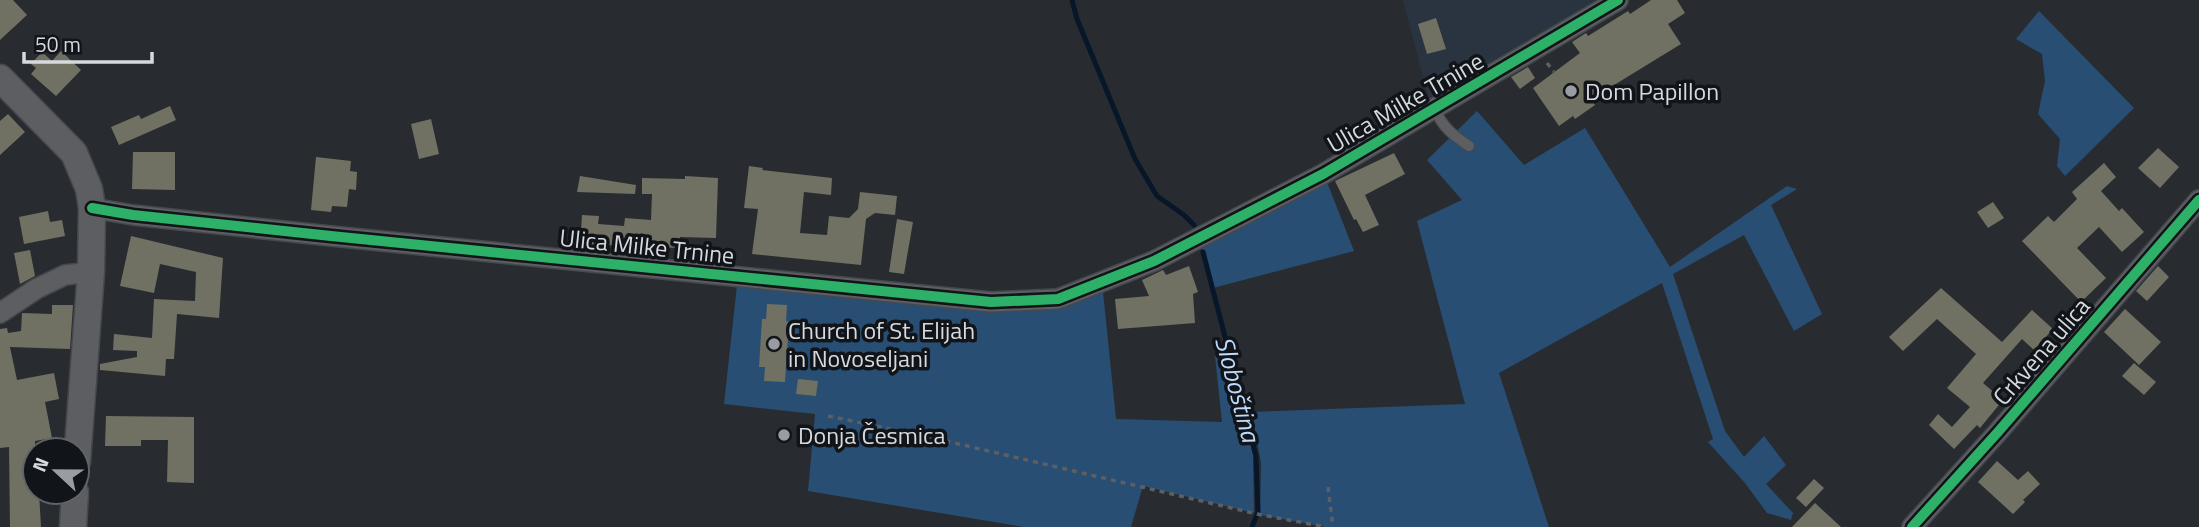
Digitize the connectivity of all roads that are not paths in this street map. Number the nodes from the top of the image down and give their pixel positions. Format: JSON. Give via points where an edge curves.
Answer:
{"nodes":[{"id":1,"x":1618,"y":0,"type":"edge"},
{"id":2,"x":0,"y":78,"type":"edge"},
{"id":3,"x":1435,"y":110,"type":"junction"},
{"id":4,"x":1469,"y":146,"type":"dead end"},
{"id":5,"x":2199,"y":200,"type":"edge"},
{"id":6,"x":92,"y":208,"type":"junction"},
{"id":7,"x":91,"y":272,"type":"junction"},
{"id":8,"x":0,"y":313,"type":"edge"},
{"id":9,"x":79,"y":436,"type":"edge"},
{"id":10,"x":74,"y":506,"type":"edge"},
{"id":11,"x":73,"y":527,"type":"edge"},
{"id":12,"x":1912,"y":527,"type":"edge"}],
"edges":[{"from":1,"to":3,"type":"street","name":"Ulica Milke Trnine"},
{"from":2,"to":6,"type":"main road","via":[[74,153]]},
{"from":3,"to":4,"type":"lane","via":[[1441,123]]},
{"from":3,"to":6,"type":"street","name":"Ulica Milke Trnine","via":[[1188,244],[1058,299],[991,302]]},
{"from":5,"to":12,"type":"street","name":"Crkvena ulica"},
{"from":6,"to":7,"type":"main road"},
{"from":7,"to":8,"type":"street","via":[[65,275]]},
{"from":7,"to":9,"type":"main road"},
{"from":10,"to":11,"type":"main road"}]}
